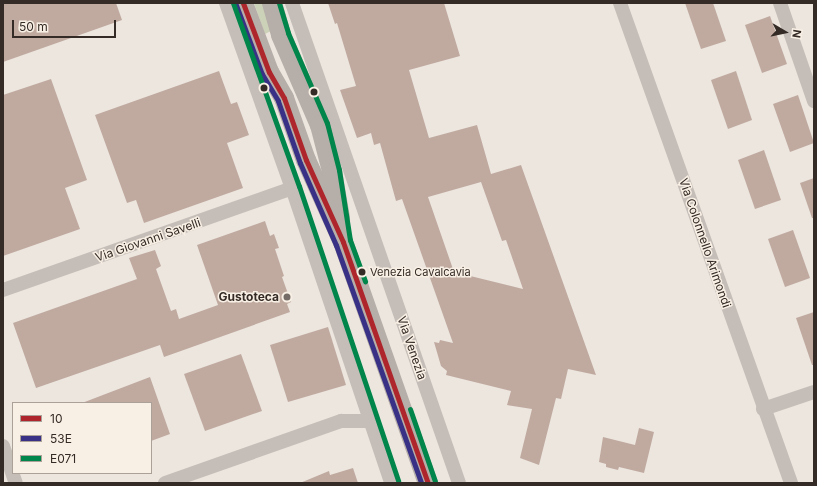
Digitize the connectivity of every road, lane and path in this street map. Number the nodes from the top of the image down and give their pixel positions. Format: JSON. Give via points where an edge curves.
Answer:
{"nodes":[{"id":1,"x":226,"y":3,"type":"edge"},
{"id":2,"x":243,"y":3,"type":"edge"},
{"id":3,"x":272,"y":3,"type":"edge"},
{"id":4,"x":292,"y":3,"type":"edge"},
{"id":5,"x":620,"y":3,"type":"edge"},
{"id":6,"x":780,"y":3,"type":"edge"},
{"id":7,"x":814,"y":101,"type":"edge"},
{"id":8,"x":327,"y":150,"type":"junction"},
{"id":9,"x":292,"y":188,"type":"junction"},
{"id":10,"x":365,"y":213,"type":"junction"},
{"id":11,"x":343,"y":242,"type":"junction"},
{"id":12,"x":3,"y":290,"type":"edge"},
{"id":13,"x":814,"y":392,"type":"edge"},
{"id":14,"x":763,"y":409,"type":"junction"},
{"id":15,"x":372,"y":422,"type":"junction"},
{"id":16,"x":3,"y":446,"type":"edge"},
{"id":17,"x":12,"y":472,"type":"edge"},
{"id":18,"x":165,"y":483,"type":"edge"},
{"id":19,"x":391,"y":483,"type":"edge"},
{"id":20,"x":428,"y":483,"type":"edge"},
{"id":21,"x":458,"y":483,"type":"edge"},
{"id":22,"x":791,"y":483,"type":"edge"}],
"edges":[{"from":1,"to":9,"type":"street"},
{"from":2,"to":11,"type":"main road","name":"Via Venezia","via":[[269,72],[284,98],[306,160]]},
{"from":3,"to":8,"type":"main road","name":"Via Venezia","via":[[281,35],[310,100]]},
{"from":4,"to":10,"type":"street","name":"Via Venezia"},
{"from":5,"to":14,"type":"street","name":"Via Colonnello Arimondi"},
{"from":6,"to":7,"type":"street"},
{"from":8,"to":10,"type":"street","name":"Via Venezia","via":[[353,199]]},
{"from":8,"to":11,"type":"main road","name":"Via Venezia"},
{"from":9,"to":12,"type":"street","name":"Via Giovanni Savelli"},
{"from":9,"to":15,"type":"street"},
{"from":10,"to":21,"type":"street","name":"Via Venezia"},
{"from":11,"to":20,"type":"main road","name":"Via Venezia"},
{"from":13,"to":14,"type":"street"},
{"from":14,"to":22,"type":"street","name":"Via Colonnello Arimondi"},
{"from":15,"to":18,"type":"street","via":[[341,421]]},
{"from":15,"to":19,"type":"street"},
{"from":16,"to":17,"type":"street"}]}
